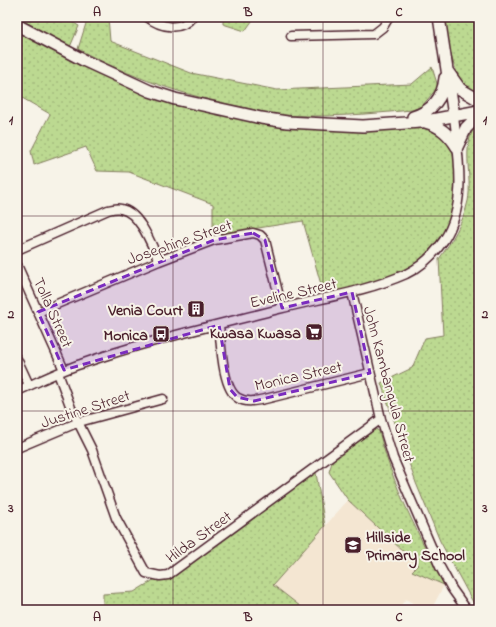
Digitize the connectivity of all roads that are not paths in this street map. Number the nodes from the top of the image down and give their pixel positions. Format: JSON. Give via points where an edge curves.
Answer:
{"nodes":[{"id":1,"x":147,"y":17,"type":"edge"},
{"id":2,"x":192,"y":17,"type":"edge"},
{"id":3,"x":389,"y":17,"type":"edge"},
{"id":4,"x":439,"y":17,"type":"edge"},
{"id":5,"x":17,"y":25,"type":"edge"},
{"id":6,"x":292,"y":36,"type":"dead end"},
{"id":7,"x":446,"y":70,"type":"junction"},
{"id":8,"x":479,"y":100,"type":"edge"},
{"id":9,"x":479,"y":106,"type":"edge"},
{"id":10,"x":479,"y":111,"type":"edge"},
{"id":11,"x":453,"y":114,"type":"junction"},
{"id":12,"x":479,"y":115,"type":"edge"},
{"id":13,"x":417,"y":120,"type":"junction"},
{"id":14,"x":457,"y":147,"type":"junction"},
{"id":15,"x":17,"y":250,"type":"edge"},
{"id":16,"x":159,"y":261,"type":"junction"},
{"id":17,"x":17,"y":265,"type":"edge"},
{"id":18,"x":352,"y":292,"type":"junction"},
{"id":19,"x":282,"y":308,"type":"junction"},
{"id":20,"x":38,"y":312,"type":"junction"},
{"id":21,"x":219,"y":325,"type":"junction"},
{"id":22,"x":17,"y":359,"type":"edge"},
{"id":23,"x":61,"y":372,"type":"junction"},
{"id":24,"x":370,"y":373,"type":"junction"},
{"id":25,"x":29,"y":385,"type":"junction"},
{"id":26,"x":17,"y":391,"type":"edge"},
{"id":27,"x":163,"y":399,"type":"dead end"},
{"id":28,"x":381,"y":419,"type":"junction"},
{"id":29,"x":79,"y":422,"type":"junction"},
{"id":30,"x":17,"y":448,"type":"edge"},
{"id":31,"x":467,"y":610,"type":"edge"}],
"edges":[{"from":1,"to":2,"type":"street","via":[[171,27],[182,25]]},
{"from":3,"to":6,"type":"street","via":[[383,27],[374,34]]},
{"from":4,"to":7,"type":"main road"},
{"from":5,"to":13,"type":"main road","via":[[110,74],[176,99],[261,118],[309,124]]},
{"from":7,"to":8,"type":"main road","via":[[460,89]]},
{"from":7,"to":11,"type":"main road"},
{"from":7,"to":13,"type":"main road","via":[[444,86],[437,102]]},
{"from":9,"to":11,"type":"main road"},
{"from":10,"to":11,"type":"main road"},
{"from":11,"to":13,"type":"main road"},
{"from":11,"to":14,"type":"street","name":"Eveline Street"},
{"from":12,"to":14,"type":"main road","via":[[466,128]]},
{"from":13,"to":14,"type":"main road","via":[[442,129]]},
{"from":14,"to":18,"type":"street","name":"Eveline Street","via":[[459,193],[452,225],[444,239],[424,262],[408,273],[379,285]]},
{"from":15,"to":16,"type":"street","via":[[108,210],[122,209],[133,215],[141,225]]},
{"from":16,"to":19,"type":"street","name":"Josephine Street","via":[[214,240],[253,232],[265,240]]},
{"from":16,"to":20,"type":"street","name":"Josephine Street"},
{"from":17,"to":20,"type":"street","name":"Tolla Street"},
{"from":18,"to":19,"type":"street","name":"Eveline Street"},
{"from":18,"to":24,"type":"street","name":"John Kambangula Street"},
{"from":19,"to":21,"type":"street","name":"Eveline Street"},
{"from":20,"to":23,"type":"street","name":"Tolla Street"},
{"from":21,"to":23,"type":"street","name":"Eveline Street","via":[[109,355]]},
{"from":21,"to":24,"type":"street","name":"Monica Street","via":[[230,389],[244,400],[265,399]]},
{"from":22,"to":25,"type":"street"},
{"from":23,"to":25,"type":"street","name":"Eveline Street"},
{"from":23,"to":29,"type":"street","name":"Hilda Street","via":[[71,408]]},
{"from":24,"to":28,"type":"street","name":"John Kambangula Street"},
{"from":25,"to":26,"type":"street","name":"Eveline Street"},
{"from":27,"to":29,"type":"street","name":"Justine Street"},
{"from":28,"to":29,"type":"street","name":"Hilda Street","via":[[168,575],[160,576],[146,573],[116,518],[92,450]]},
{"from":28,"to":31,"type":"street","name":"John Kambangula Street","via":[[393,458],[418,519],[452,589]]},
{"from":29,"to":30,"type":"street","name":"Justine Street"}]}
